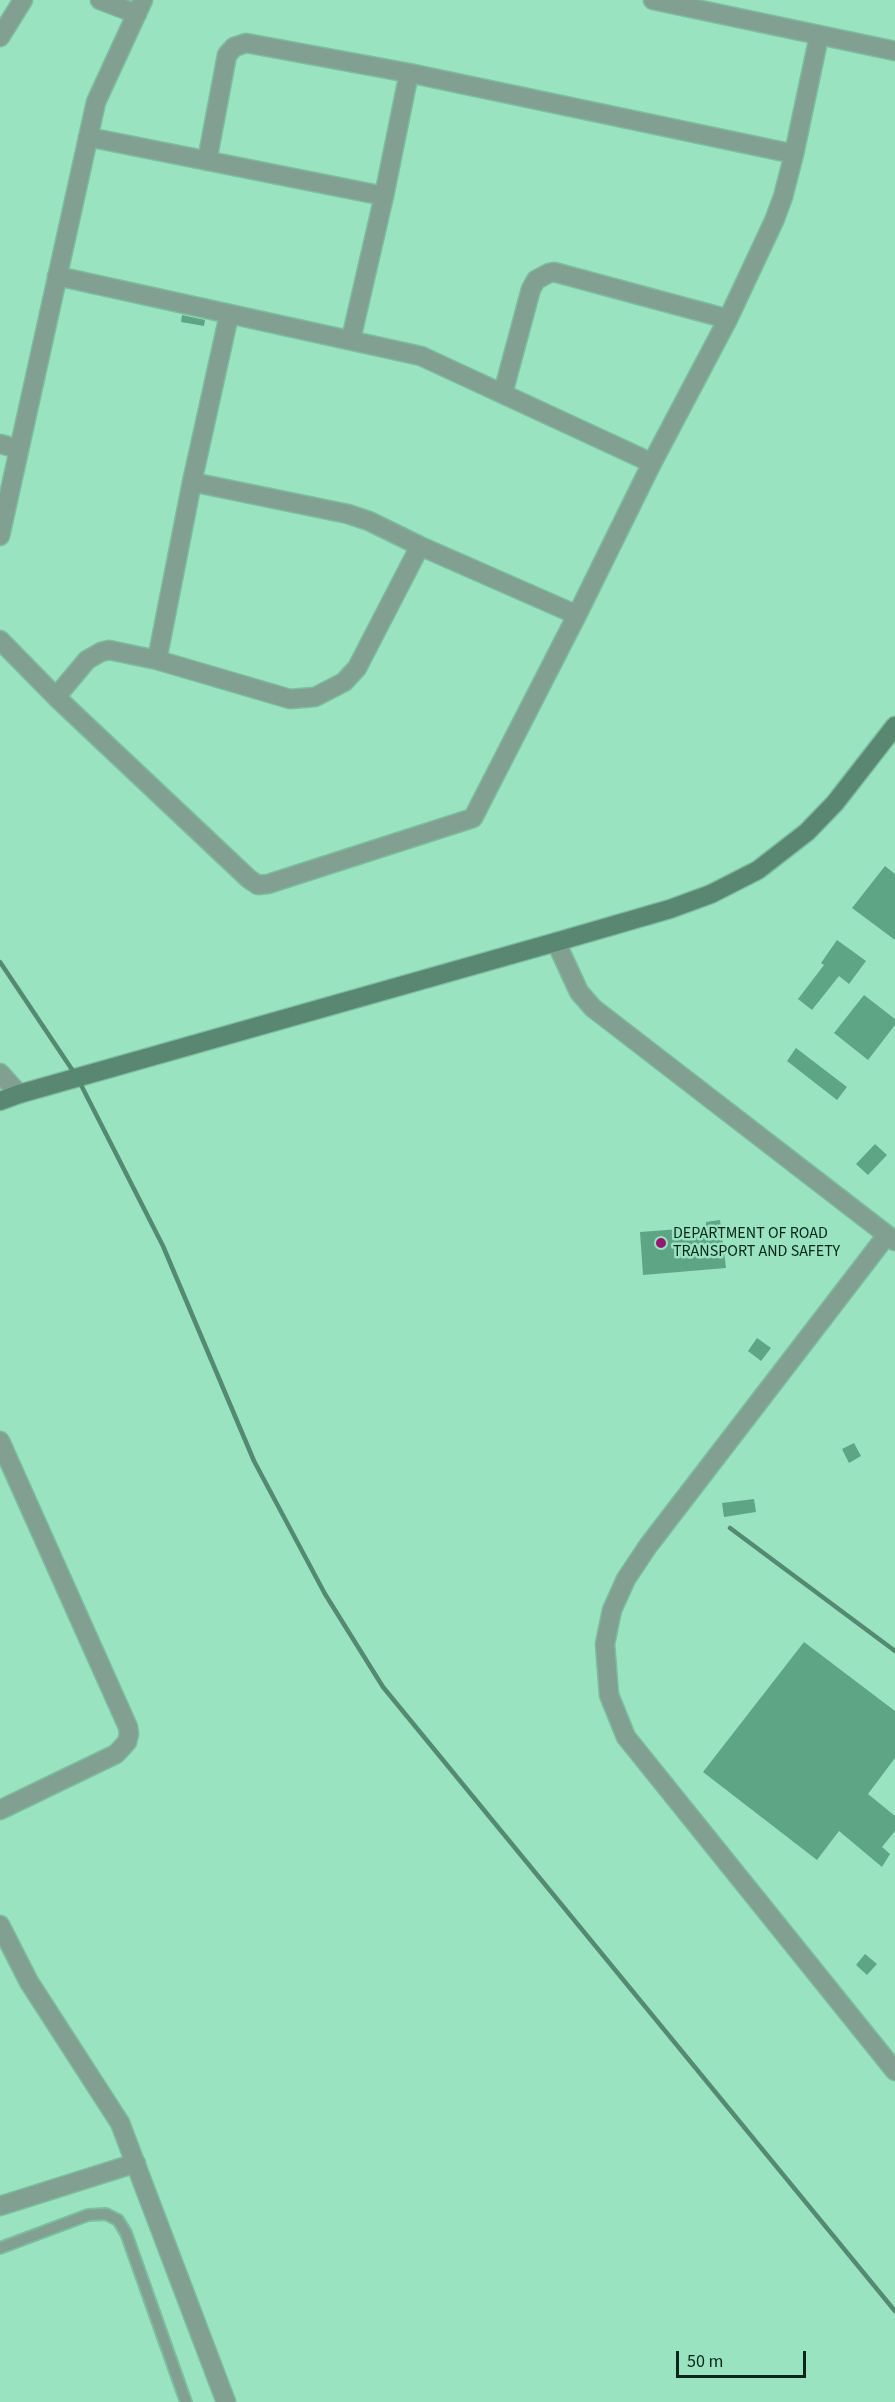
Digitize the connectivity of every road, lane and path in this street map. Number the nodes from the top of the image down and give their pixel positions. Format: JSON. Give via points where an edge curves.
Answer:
{"nodes":[{"id":1,"x":23,"y":0,"type":"edge"},
{"id":2,"x":100,"y":0,"type":"edge"},
{"id":3,"x":653,"y":0,"type":"edge"},
{"id":4,"x":140,"y":7,"type":"edge"},
{"id":5,"x":819,"y":36,"type":"junction"},
{"id":6,"x":0,"y":37,"type":"edge"},
{"id":7,"x":895,"y":51,"type":"edge"},
{"id":8,"x":409,"y":73,"type":"junction"},
{"id":9,"x":88,"y":137,"type":"junction"},
{"id":10,"x":794,"y":154,"type":"junction"},
{"id":11,"x":207,"y":162,"type":"junction"},
{"id":12,"x":384,"y":196,"type":"junction"},
{"id":13,"x":57,"y":276,"type":"junction"},
{"id":14,"x":229,"y":315,"type":"junction"},
{"id":15,"x":728,"y":319,"type":"junction"},
{"id":16,"x":351,"y":339,"type":"junction"},
{"id":17,"x":503,"y":393,"type":"junction"},
{"id":18,"x":0,"y":444,"type":"edge"},
{"id":19,"x":19,"y":449,"type":"junction"},
{"id":20,"x":652,"y":463,"type":"junction"},
{"id":21,"x":192,"y":482,"type":"junction"},
{"id":22,"x":0,"y":536,"type":"edge"},
{"id":23,"x":420,"y":546,"type":"junction"},
{"id":24,"x":577,"y":615,"type":"junction"},
{"id":25,"x":0,"y":640,"type":"edge"},
{"id":26,"x":157,"y":660,"type":"junction"},
{"id":27,"x":56,"y":697,"type":"junction"},
{"id":28,"x":895,"y":726,"type":"edge"},
{"id":29,"x":556,"y":942,"type":"junction"},
{"id":30,"x":0,"y":1073,"type":"edge"},
{"id":31,"x":19,"y":1094,"type":"junction"},
{"id":32,"x":0,"y":1101,"type":"edge"},
{"id":33,"x":891,"y":1238,"type":"edge"},
{"id":34,"x":0,"y":1441,"type":"edge"},
{"id":35,"x":0,"y":1810,"type":"edge"},
{"id":36,"x":0,"y":1925,"type":"edge"},
{"id":37,"x":895,"y":2071,"type":"edge"},
{"id":38,"x":136,"y":2163,"type":"junction"},
{"id":39,"x":0,"y":2206,"type":"edge"},
{"id":40,"x":0,"y":2248,"type":"edge"},
{"id":41,"x":186,"y":2402,"type":"edge"},
{"id":42,"x":226,"y":2402,"type":"edge"}],
"edges":[{"from":1,"to":6,"type":"street"},
{"from":2,"to":4,"type":"street"},
{"from":3,"to":5,"type":"street"},
{"from":4,"to":9,"type":"street","via":[[96,102]]},
{"from":5,"to":7,"type":"street"},
{"from":5,"to":10,"type":"street"},
{"from":8,"to":10,"type":"street"},
{"from":8,"to":11,"type":"street","via":[[246,43],[239,45],[227,55]]},
{"from":8,"to":12,"type":"street"},
{"from":9,"to":11,"type":"street"},
{"from":9,"to":13,"type":"street"},
{"from":10,"to":15,"type":"street","via":[[774,221]]},
{"from":11,"to":12,"type":"street"},
{"from":12,"to":16,"type":"street"},
{"from":13,"to":14,"type":"street"},
{"from":13,"to":19,"type":"street"},
{"from":14,"to":16,"type":"street"},
{"from":14,"to":21,"type":"street"},
{"from":15,"to":17,"type":"street","via":[[549,273],[536,280],[531,289]]},
{"from":15,"to":20,"type":"street"},
{"from":16,"to":17,"type":"street","via":[[421,356]]},
{"from":17,"to":20,"type":"street"},
{"from":18,"to":19,"type":"street"},
{"from":19,"to":22,"type":"street"},
{"from":20,"to":24,"type":"street"},
{"from":21,"to":23,"type":"street","via":[[348,514]]},
{"from":21,"to":26,"type":"street"},
{"from":23,"to":24,"type":"street"},
{"from":23,"to":26,"type":"street","via":[[357,669],[323,694],[290,699]]},
{"from":24,"to":27,"type":"street","via":[[473,818],[263,885],[249,879]]},
{"from":25,"to":27,"type":"street"},
{"from":26,"to":27,"type":"street","via":[[120,651],[101,652],[87,660]]},
{"from":28,"to":29,"type":"street","via":[[835,803],[807,832],[758,870],[696,900]]},
{"from":29,"to":31,"type":"street"},
{"from":29,"to":33,"type":"street","via":[[579,992],[593,1008]]},
{"from":30,"to":31,"type":"street"},
{"from":31,"to":32,"type":"street"},
{"from":33,"to":37,"type":"street","via":[[648,1546],[612,1610],[605,1644],[609,1695],[626,1737]]},
{"from":34,"to":35,"type":"street","via":[[129,1734],[116,1754]]},
{"from":36,"to":38,"type":"street","via":[[29,1982],[120,2123]]},
{"from":38,"to":39,"type":"street"},
{"from":38,"to":42,"type":"street"},
{"from":40,"to":41,"type":"lane","via":[[88,2215],[106,2214],[118,2220]]}]}
